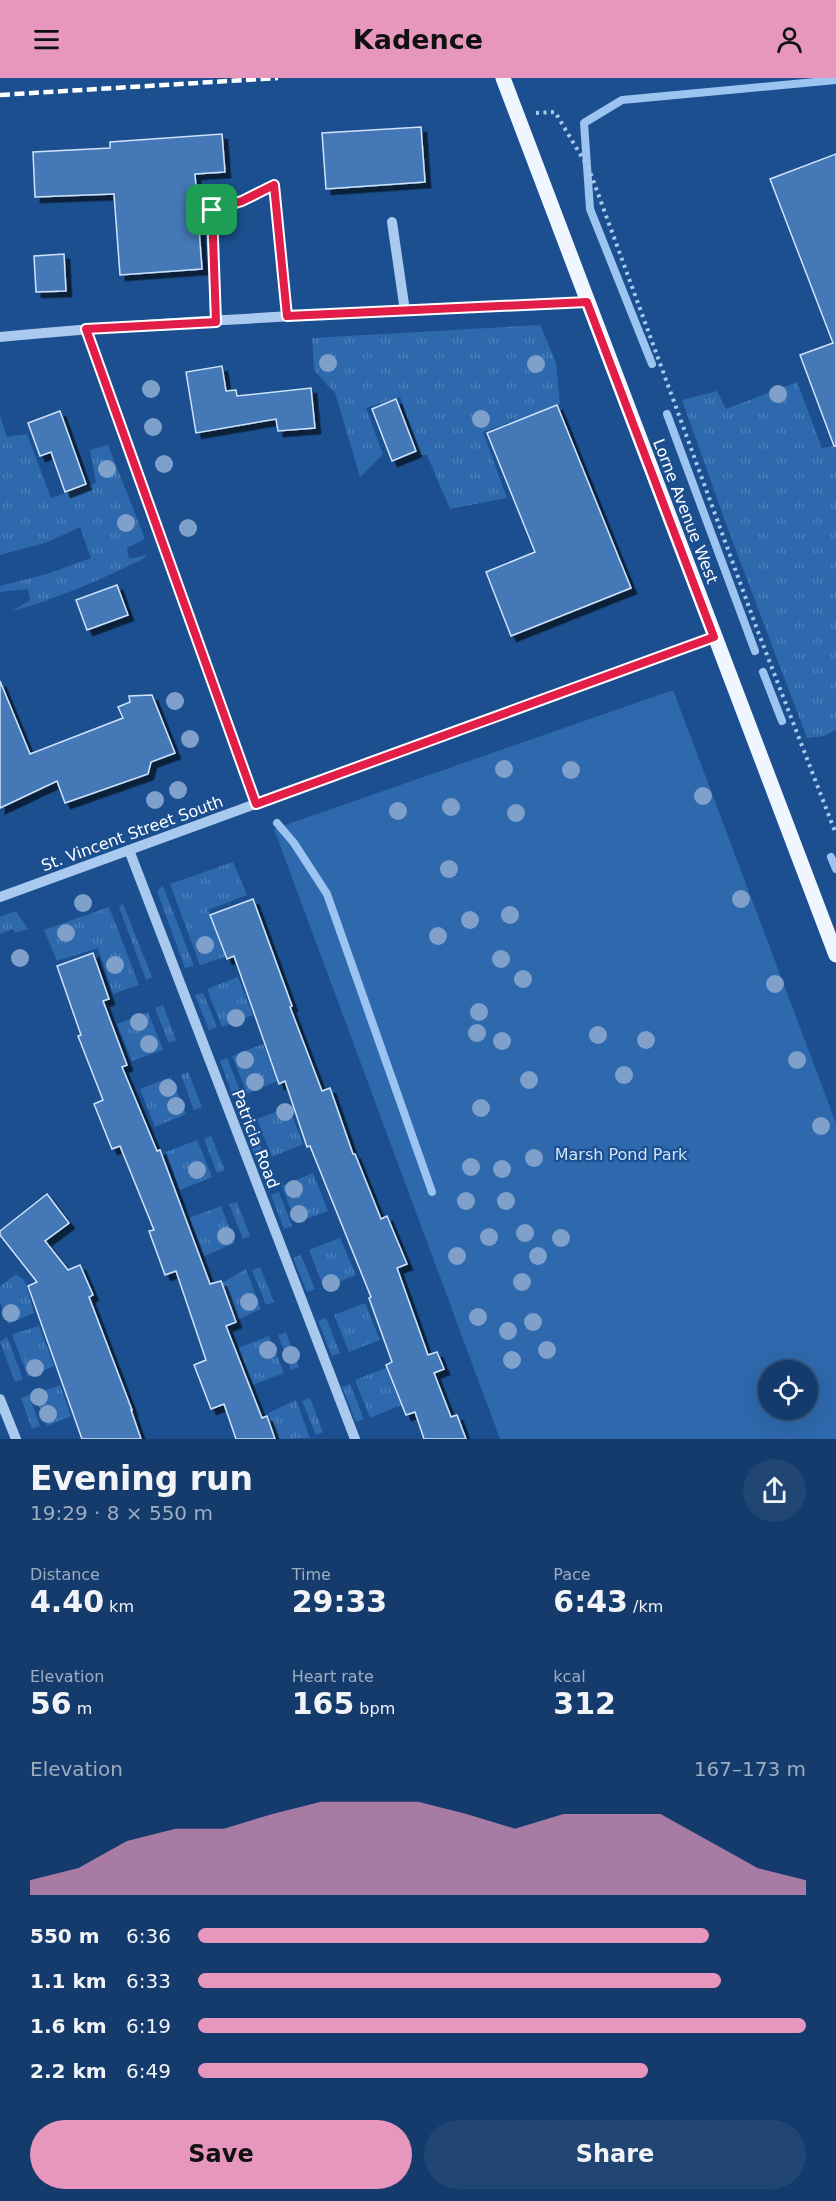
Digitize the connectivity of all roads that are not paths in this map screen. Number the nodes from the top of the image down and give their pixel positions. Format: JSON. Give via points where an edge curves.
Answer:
{"nodes":[{"id":1,"x":503,"y":78,"type":"edge"},
{"id":2,"x":392,"y":222,"type":"dead end"},
{"id":3,"x":587,"y":302,"type":"junction"},
{"id":4,"x":405,"y":311,"type":"junction"},
{"id":5,"x":287,"y":316,"type":"junction"},
{"id":6,"x":216,"y":322,"type":"junction"},
{"id":7,"x":86,"y":329,"type":"junction"},
{"id":8,"x":0,"y":337,"type":"edge"},
{"id":9,"x":714,"y":637,"type":"junction"},
{"id":10,"x":256,"y":804,"type":"junction"},
{"id":11,"x":129,"y":850,"type":"junction"},
{"id":12,"x":0,"y":897,"type":"edge"},
{"id":13,"x":836,"y":955,"type":"edge"},
{"id":14,"x":0,"y":1399,"type":"edge"},
{"id":15,"x":16,"y":1439,"type":"edge"},
{"id":16,"x":355,"y":1439,"type":"edge"}],
"edges":[{"from":1,"to":3,"type":"main road","name":"Lorne Avenue West"},
{"from":2,"to":4,"type":"street"},
{"from":3,"to":4,"type":"street"},
{"from":3,"to":9,"type":"main road","name":"Lorne Avenue West"},
{"from":4,"to":5,"type":"street"},
{"from":5,"to":6,"type":"street"},
{"from":5,"to":6,"type":"street","via":[[274,185],[212,210]]},
{"from":6,"to":7,"type":"street"},
{"from":7,"to":8,"type":"street"},
{"from":7,"to":10,"type":"street"},
{"from":9,"to":10,"type":"street","name":"St. Vincent Street South"},
{"from":9,"to":13,"type":"main road","name":"Lorne Avenue West"},
{"from":10,"to":11,"type":"street","name":"St. Vincent Street South"},
{"from":11,"to":12,"type":"street","name":"St. Vincent Street South"},
{"from":11,"to":16,"type":"street","name":"Patricia Road"},
{"from":14,"to":15,"type":"street"}]}
